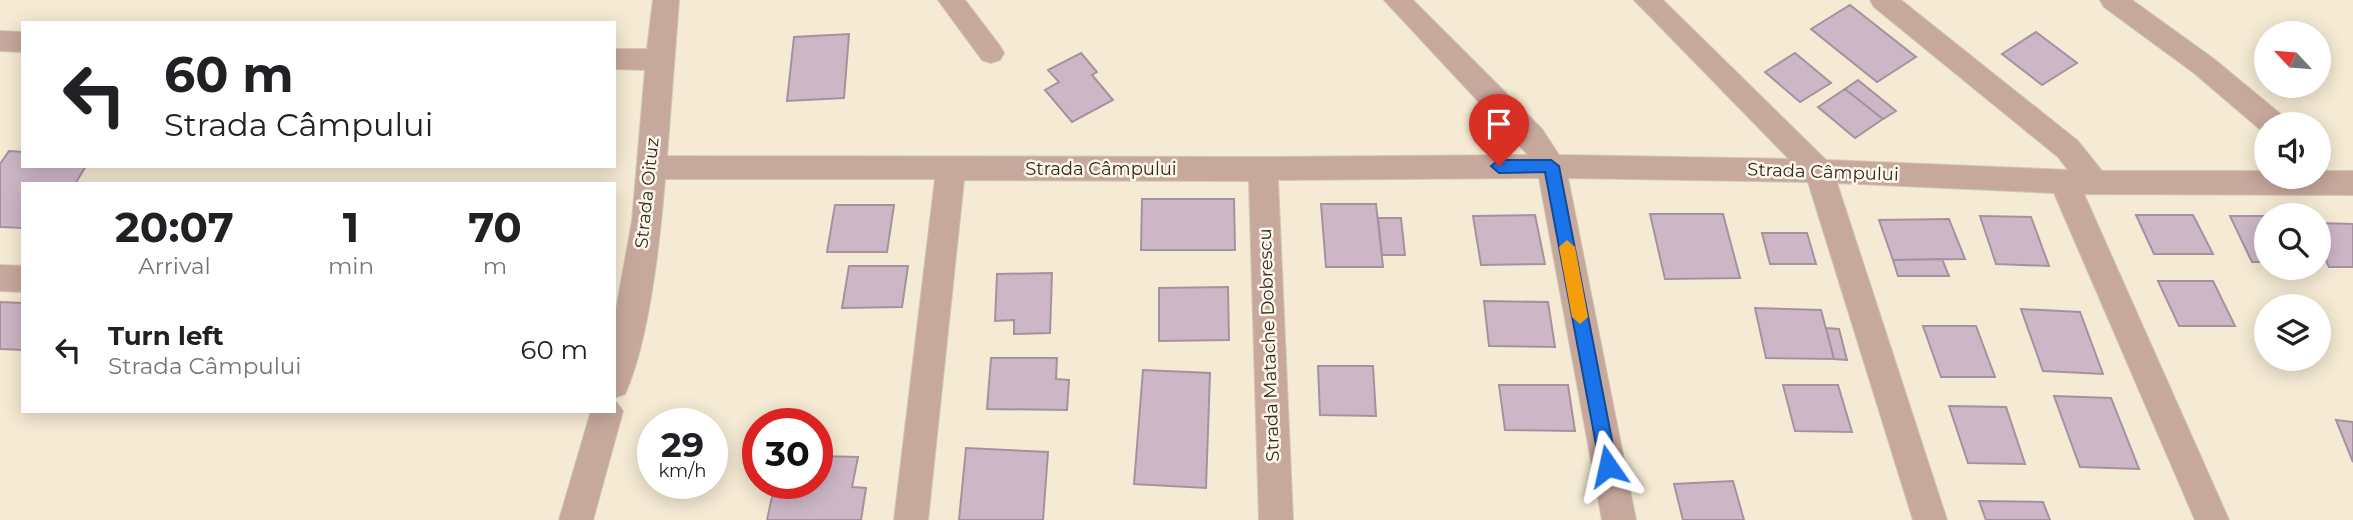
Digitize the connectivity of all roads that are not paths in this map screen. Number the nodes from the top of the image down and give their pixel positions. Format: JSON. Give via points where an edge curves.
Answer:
{"nodes":[{"id":1,"x":666,"y":0,"type":"edge"},
{"id":2,"x":951,"y":0,"type":"edge"},
{"id":3,"x":1397,"y":0,"type":"edge"},
{"id":4,"x":1647,"y":0,"type":"edge"},
{"id":5,"x":1883,"y":0,"type":"edge"},
{"id":6,"x":2113,"y":0,"type":"edge"},
{"id":7,"x":0,"y":41,"type":"edge"},
{"id":8,"x":21,"y":42,"type":"edge"},
{"id":9,"x":991,"y":53,"type":"dead end"},
{"id":10,"x":616,"y":59,"type":"edge"},
{"id":11,"x":657,"y":61,"type":"junction"},
{"id":12,"x":2259,"y":112,"type":"edge"},
{"id":13,"x":1551,"y":166,"type":"junction"},
{"id":14,"x":652,"y":167,"type":"junction"},
{"id":15,"x":951,"y":168,"type":"junction"},
{"id":16,"x":1263,"y":169,"type":"junction"},
{"id":17,"x":1819,"y":171,"type":"junction"},
{"id":18,"x":2254,"y":181,"type":"edge"},
{"id":19,"x":2331,"y":181,"type":"edge"},
{"id":20,"x":2064,"y":182,"type":"junction"},
{"id":21,"x":2095,"y":183,"type":"junction"},
{"id":22,"x":2353,"y":183,"type":"edge"},
{"id":23,"x":0,"y":278,"type":"edge"},
{"id":24,"x":21,"y":279,"type":"edge"},
{"id":25,"x":625,"y":296,"type":"edge"},
{"id":26,"x":616,"y":368,"type":"edge"},
{"id":27,"x":606,"y":413,"type":"edge"},
{"id":28,"x":576,"y":520,"type":"edge"},
{"id":29,"x":911,"y":520,"type":"edge"},
{"id":30,"x":1276,"y":520,"type":"edge"},
{"id":31,"x":1619,"y":520,"type":"edge"},
{"id":32,"x":1930,"y":520,"type":"edge"},
{"id":33,"x":2212,"y":520,"type":"edge"}],
"edges":[{"from":1,"to":11,"type":"street","name":"Strada Oituz"},
{"from":2,"to":9,"type":"street"},
{"from":3,"to":13,"type":"street","via":[[1532,137]]},
{"from":4,"to":17,"type":"street"},
{"from":5,"to":21,"type":"street","via":[[2068,149]]},
{"from":6,"to":12,"type":"street"},
{"from":7,"to":8,"type":"street"},
{"from":10,"to":11,"type":"street"},
{"from":11,"to":14,"type":"street","name":"Strada Oituz"},
{"from":13,"to":16,"type":"street","name":"Strada Câmpului"},
{"from":13,"to":17,"type":"street","name":"Strada Câmpului"},
{"from":13,"to":31,"type":"street"},
{"from":14,"to":15,"type":"street","name":"Strada Câmpului"},
{"from":14,"to":25,"type":"street","name":"Strada Oituz"},
{"from":15,"to":16,"type":"street","name":"Strada Câmpului"},
{"from":15,"to":29,"type":"street"},
{"from":16,"to":30,"type":"street","name":"Strada Matache Dobrescu"},
{"from":17,"to":20,"type":"street","name":"Strada Câmpului"},
{"from":17,"to":32,"type":"street"},
{"from":18,"to":21,"type":"street","name":"Strada Câmpului"},
{"from":19,"to":22,"type":"street","name":"Strada Câmpului"},
{"from":20,"to":21,"type":"street","name":"Strada Câmpului"},
{"from":20,"to":33,"type":"street"},
{"from":23,"to":24,"type":"street"},
{"from":25,"to":26,"type":"street","name":"Strada Oituz"},
{"from":27,"to":28,"type":"street"}]}
